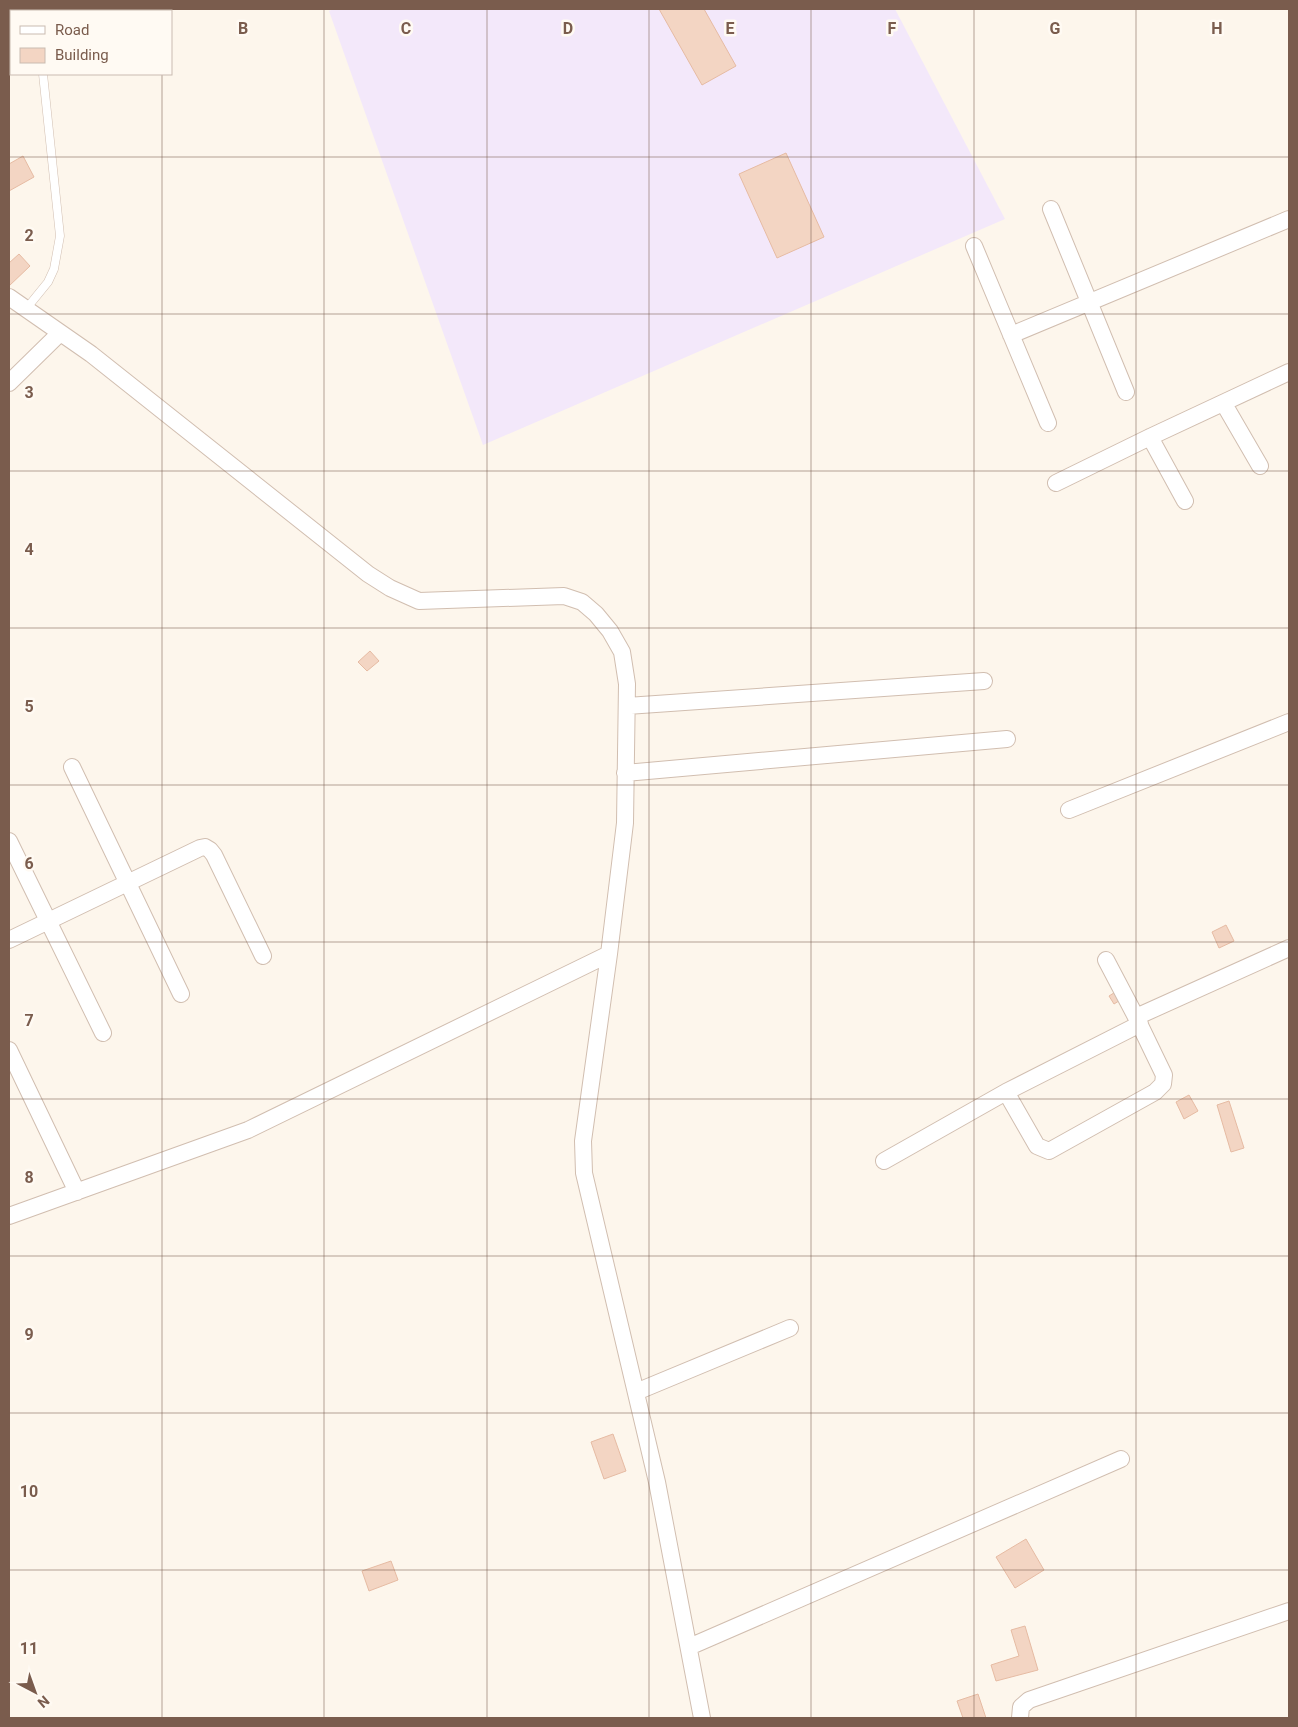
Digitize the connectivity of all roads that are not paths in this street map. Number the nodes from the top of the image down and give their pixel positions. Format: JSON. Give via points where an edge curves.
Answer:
{"nodes":[{"id":1,"x":43,"y":75,"type":"edge"},
{"id":2,"x":1051,"y":209,"type":"dead end"},
{"id":3,"x":1289,"y":219,"type":"edge"},
{"id":4,"x":974,"y":246,"type":"dead end"},
{"id":5,"x":9,"y":297,"type":"edge"},
{"id":6,"x":1089,"y":302,"type":"junction"},
{"id":7,"x":26,"y":309,"type":"junction"},
{"id":8,"x":60,"y":332,"type":"junction"},
{"id":9,"x":1011,"y":335,"type":"junction"},
{"id":10,"x":1289,"y":372,"type":"edge"},
{"id":11,"x":9,"y":383,"type":"edge"},
{"id":12,"x":1126,"y":392,"type":"dead end"},
{"id":13,"x":1224,"y":404,"type":"junction"},
{"id":14,"x":1048,"y":423,"type":"dead end"},
{"id":15,"x":1150,"y":437,"type":"junction"},
{"id":16,"x":1260,"y":466,"type":"dead end"},
{"id":17,"x":1056,"y":483,"type":"dead end"},
{"id":18,"x":1186,"y":501,"type":"dead end"},
{"id":19,"x":984,"y":681,"type":"dead end"},
{"id":20,"x":627,"y":706,"type":"junction"},
{"id":21,"x":1289,"y":722,"type":"edge"},
{"id":22,"x":1007,"y":739,"type":"dead end"},
{"id":23,"x":72,"y":767,"type":"dead end"},
{"id":24,"x":625,"y":773,"type":"junction"},
{"id":25,"x":1069,"y":810,"type":"dead end"},
{"id":26,"x":9,"y":841,"type":"edge"},
{"id":27,"x":127,"y":883,"type":"junction"},
{"id":28,"x":48,"y":921,"type":"junction"},
{"id":29,"x":9,"y":940,"type":"edge"},
{"id":30,"x":1289,"y":948,"type":"edge"},
{"id":31,"x":610,"y":954,"type":"junction"},
{"id":32,"x":263,"y":956,"type":"dead end"},
{"id":33,"x":1106,"y":960,"type":"dead end"},
{"id":34,"x":181,"y":994,"type":"dead end"},
{"id":35,"x":1138,"y":1020,"type":"junction"},
{"id":36,"x":103,"y":1033,"type":"dead end"},
{"id":37,"x":9,"y":1050,"type":"edge"},
{"id":38,"x":1006,"y":1092,"type":"junction"},
{"id":39,"x":884,"y":1161,"type":"dead end"},
{"id":40,"x":77,"y":1192,"type":"junction"},
{"id":41,"x":9,"y":1216,"type":"edge"},
{"id":42,"x":790,"y":1328,"type":"dead end"},
{"id":43,"x":636,"y":1392,"type":"junction"},
{"id":44,"x":1122,"y":1459,"type":"dead end"},
{"id":45,"x":1289,"y":1610,"type":"edge"},
{"id":46,"x":689,"y":1647,"type":"junction"},
{"id":47,"x":702,"y":1718,"type":"edge"},
{"id":48,"x":1020,"y":1718,"type":"edge"}],
"edges":[{"from":1,"to":7,"type":"lane","via":[[60,236],[54,269],[48,282]]},
{"from":2,"to":6,"type":"street"},
{"from":3,"to":6,"type":"street"},
{"from":4,"to":9,"type":"street"},
{"from":5,"to":7,"type":"street"},
{"from":6,"to":9,"type":"street"},
{"from":6,"to":12,"type":"street"},
{"from":7,"to":8,"type":"street"},
{"from":8,"to":11,"type":"street"},
{"from":8,"to":20,"type":"street","via":[[390,588],[419,601],[564,596],[582,602],[610,631],[622,652]]},
{"from":9,"to":14,"type":"street"},
{"from":10,"to":13,"type":"street"},
{"from":13,"to":15,"type":"street"},
{"from":13,"to":16,"type":"street"},
{"from":15,"to":17,"type":"street"},
{"from":15,"to":18,"type":"street"},
{"from":19,"to":20,"type":"street"},
{"from":20,"to":24,"type":"street"},
{"from":21,"to":25,"type":"street"},
{"from":22,"to":24,"type":"street"},
{"from":23,"to":27,"type":"street"},
{"from":24,"to":31,"type":"street","via":[[625,823]]},
{"from":26,"to":28,"type":"street"},
{"from":27,"to":28,"type":"street"},
{"from":27,"to":32,"type":"street","via":[[206,847],[214,855]]},
{"from":27,"to":34,"type":"street"},
{"from":28,"to":29,"type":"street"},
{"from":28,"to":36,"type":"street"},
{"from":30,"to":35,"type":"street"},
{"from":31,"to":40,"type":"street","via":[[248,1130]]},
{"from":31,"to":43,"type":"street","via":[[582,1158]]},
{"from":33,"to":35,"type":"street"},
{"from":35,"to":38,"type":"street"},
{"from":35,"to":38,"type":"street","via":[[1164,1075],[1163,1084],[1155,1092],[1049,1151],[1037,1146]]},
{"from":37,"to":40,"type":"street"},
{"from":38,"to":39,"type":"street"},
{"from":40,"to":41,"type":"street"},
{"from":42,"to":43,"type":"street"},
{"from":43,"to":46,"type":"street"},
{"from":44,"to":46,"type":"street"},
{"from":45,"to":48,"type":"street","via":[[1029,1700],[1021,1707]]},
{"from":46,"to":47,"type":"street"}]}
